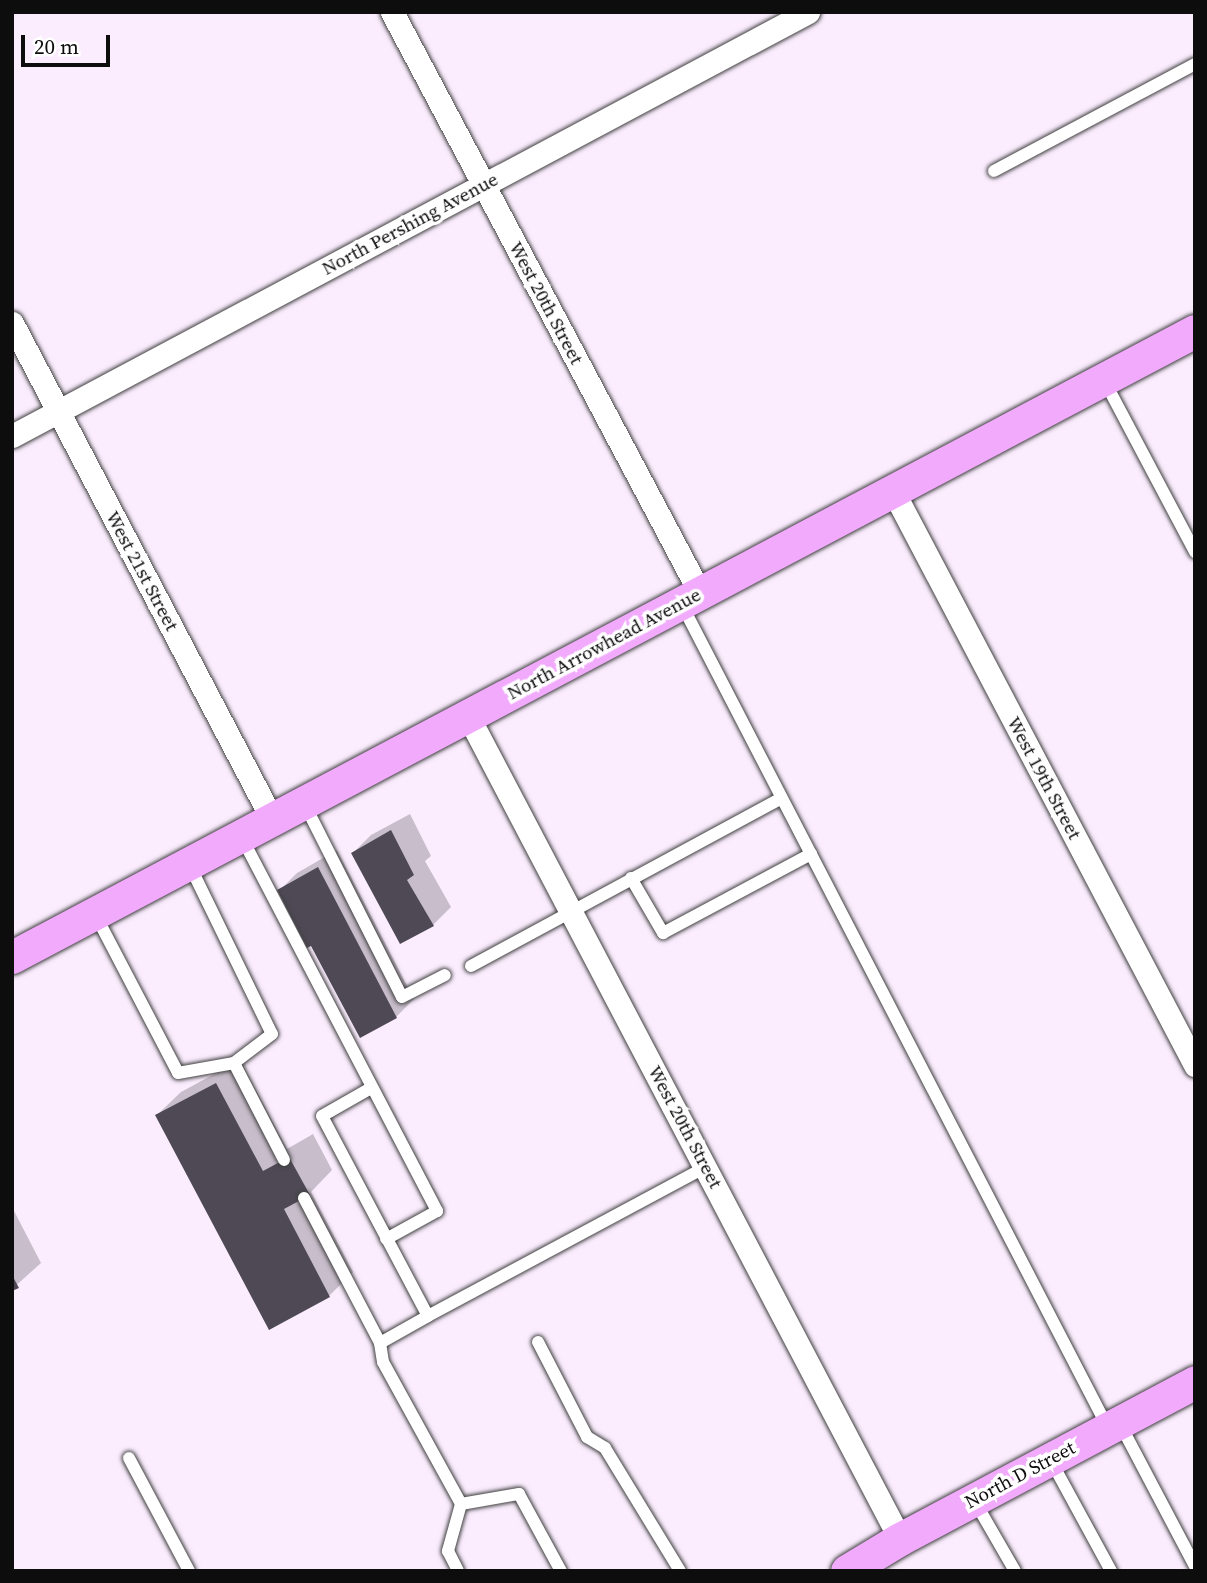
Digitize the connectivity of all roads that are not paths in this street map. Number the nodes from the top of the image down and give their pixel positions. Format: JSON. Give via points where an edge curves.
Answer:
{"nodes":[{"id":1,"x":391,"y":12,"type":"edge"},
{"id":2,"x":808,"y":12,"type":"edge"},
{"id":3,"x":1195,"y":64,"type":"edge"},
{"id":4,"x":994,"y":171,"type":"dead end"},
{"id":5,"x":484,"y":185,"type":"junction"},
{"id":6,"x":12,"y":323,"type":"edge"},
{"id":7,"x":1195,"y":331,"type":"edge"},
{"id":8,"x":1104,"y":379,"type":"junction"},
{"id":9,"x":58,"y":412,"type":"junction"},
{"id":10,"x":12,"y":436,"type":"edge"},
{"id":11,"x":893,"y":491,"type":"junction"},
{"id":12,"x":1195,"y":552,"type":"edge"},
{"id":13,"x":691,"y":598,"type":"junction"},
{"id":14,"x":468,"y":716,"type":"junction"},
{"id":15,"x":782,"y":798,"type":"junction"},
{"id":16,"x":303,"y":803,"type":"junction"},
{"id":17,"x":272,"y":819,"type":"junction"},
{"id":18,"x":241,"y":836,"type":"junction"},
{"id":19,"x":811,"y":854,"type":"junction"},
{"id":20,"x":189,"y":864,"type":"junction"},
{"id":21,"x":631,"y":878,"type":"junction"},
{"id":22,"x":571,"y":911,"type":"junction"},
{"id":23,"x":94,"y":914,"type":"junction"},
{"id":24,"x":12,"y":957,"type":"edge"},
{"id":25,"x":471,"y":966,"type":"dead end"},
{"id":26,"x":445,"y":975,"type":"dead end"},
{"id":27,"x":234,"y":1063,"type":"junction"},
{"id":28,"x":1195,"y":1065,"type":"edge"},
{"id":29,"x":371,"y":1088,"type":"junction"},
{"id":30,"x":284,"y":1160,"type":"dead end"},
{"id":31,"x":706,"y":1167,"type":"junction"},
{"id":32,"x":304,"y":1198,"type":"dead end"},
{"id":33,"x":386,"y":1239,"type":"junction"},
{"id":34,"x":428,"y":1316,"type":"junction"},
{"id":35,"x":538,"y":1342,"type":"dead end"},
{"id":36,"x":380,"y":1343,"type":"junction"},
{"id":37,"x":1195,"y":1382,"type":"edge"},
{"id":38,"x":1114,"y":1425,"type":"junction"},
{"id":39,"x":129,"y":1458,"type":"dead end"},
{"id":40,"x":1049,"y":1459,"type":"junction"},
{"id":41,"x":974,"y":1499,"type":"junction"},
{"id":42,"x":461,"y":1504,"type":"junction"},
{"id":43,"x":900,"y":1539,"type":"junction"},
{"id":44,"x":1195,"y":1566,"type":"edge"},
{"id":45,"x":189,"y":1571,"type":"edge"},
{"id":46,"x":458,"y":1571,"type":"edge"},
{"id":47,"x":561,"y":1571,"type":"edge"},
{"id":48,"x":680,"y":1571,"type":"edge"},
{"id":49,"x":847,"y":1571,"type":"edge"},
{"id":50,"x":1015,"y":1571,"type":"edge"},
{"id":51,"x":1111,"y":1571,"type":"edge"}],
"edges":[{"from":1,"to":5,"type":"street","name":"West 20th Street"},
{"from":2,"to":5,"type":"street","name":"North Pershing Avenue"},
{"from":3,"to":4,"type":"lane"},
{"from":5,"to":9,"type":"street","name":"North Pershing Avenue"},
{"from":5,"to":13,"type":"street","name":"West 20th Street"},
{"from":6,"to":9,"type":"street","name":"West 21st Street"},
{"from":7,"to":8,"type":"street","name":"North Arrowhead Avenue"},
{"from":8,"to":11,"type":"street","name":"North Arrowhead Avenue"},
{"from":8,"to":12,"type":"lane"},
{"from":9,"to":10,"type":"street","name":"North Pershing Avenue"},
{"from":9,"to":17,"type":"street","name":"West 21st Street"},
{"from":11,"to":13,"type":"street","name":"North Arrowhead Avenue"},
{"from":11,"to":28,"type":"street","name":"West 19th Street"},
{"from":13,"to":14,"type":"street","name":"North Arrowhead Avenue"},
{"from":13,"to":15,"type":"lane"},
{"from":14,"to":16,"type":"street","name":"North Arrowhead Avenue"},
{"from":14,"to":22,"type":"street","name":"West 20th Street"},
{"from":15,"to":19,"type":"lane"},
{"from":15,"to":21,"type":"lane"},
{"from":16,"to":17,"type":"street","name":"North Arrowhead Avenue"},
{"from":16,"to":26,"type":"lane","via":[[402,996]]},
{"from":17,"to":18,"type":"street","name":"North Arrowhead Avenue"},
{"from":18,"to":20,"type":"street","name":"North Arrowhead Avenue"},
{"from":18,"to":29,"type":"lane"},
{"from":19,"to":21,"type":"lane","via":[[663,933]]},
{"from":19,"to":38,"type":"lane"},
{"from":20,"to":23,"type":"street","name":"North Arrowhead Avenue"},
{"from":20,"to":27,"type":"lane","via":[[272,1034]]},
{"from":21,"to":22,"type":"lane"},
{"from":22,"to":25,"type":"lane"},
{"from":22,"to":31,"type":"street","name":"West 20th Street"},
{"from":23,"to":24,"type":"street","name":"North Arrowhead Avenue"},
{"from":23,"to":27,"type":"lane","via":[[178,1073]]},
{"from":27,"to":30,"type":"lane"},
{"from":29,"to":33,"type":"lane","via":[[322,1116]]},
{"from":29,"to":33,"type":"lane","via":[[437,1211]]},
{"from":31,"to":34,"type":"lane"},
{"from":31,"to":43,"type":"street","name":"West 20th Street"},
{"from":32,"to":36,"type":"lane"},
{"from":33,"to":34,"type":"lane"},
{"from":34,"to":36,"type":"lane"},
{"from":35,"to":48,"type":"lane","via":[[587,1437],[605,1448]]},
{"from":36,"to":42,"type":"lane","via":[[383,1362]]},
{"from":37,"to":38,"type":"street","name":"North D Street"},
{"from":38,"to":40,"type":"street","name":"North D Street"},
{"from":38,"to":44,"type":"lane"},
{"from":39,"to":45,"type":"lane"},
{"from":40,"to":41,"type":"street","name":"North D Street"},
{"from":40,"to":51,"type":"lane"},
{"from":41,"to":43,"type":"street","name":"North D Street"},
{"from":41,"to":50,"type":"lane"},
{"from":42,"to":46,"type":"lane","via":[[448,1552]]},
{"from":42,"to":47,"type":"lane","via":[[519,1494]]},
{"from":43,"to":49,"type":"street","name":"North D Street"}]}
